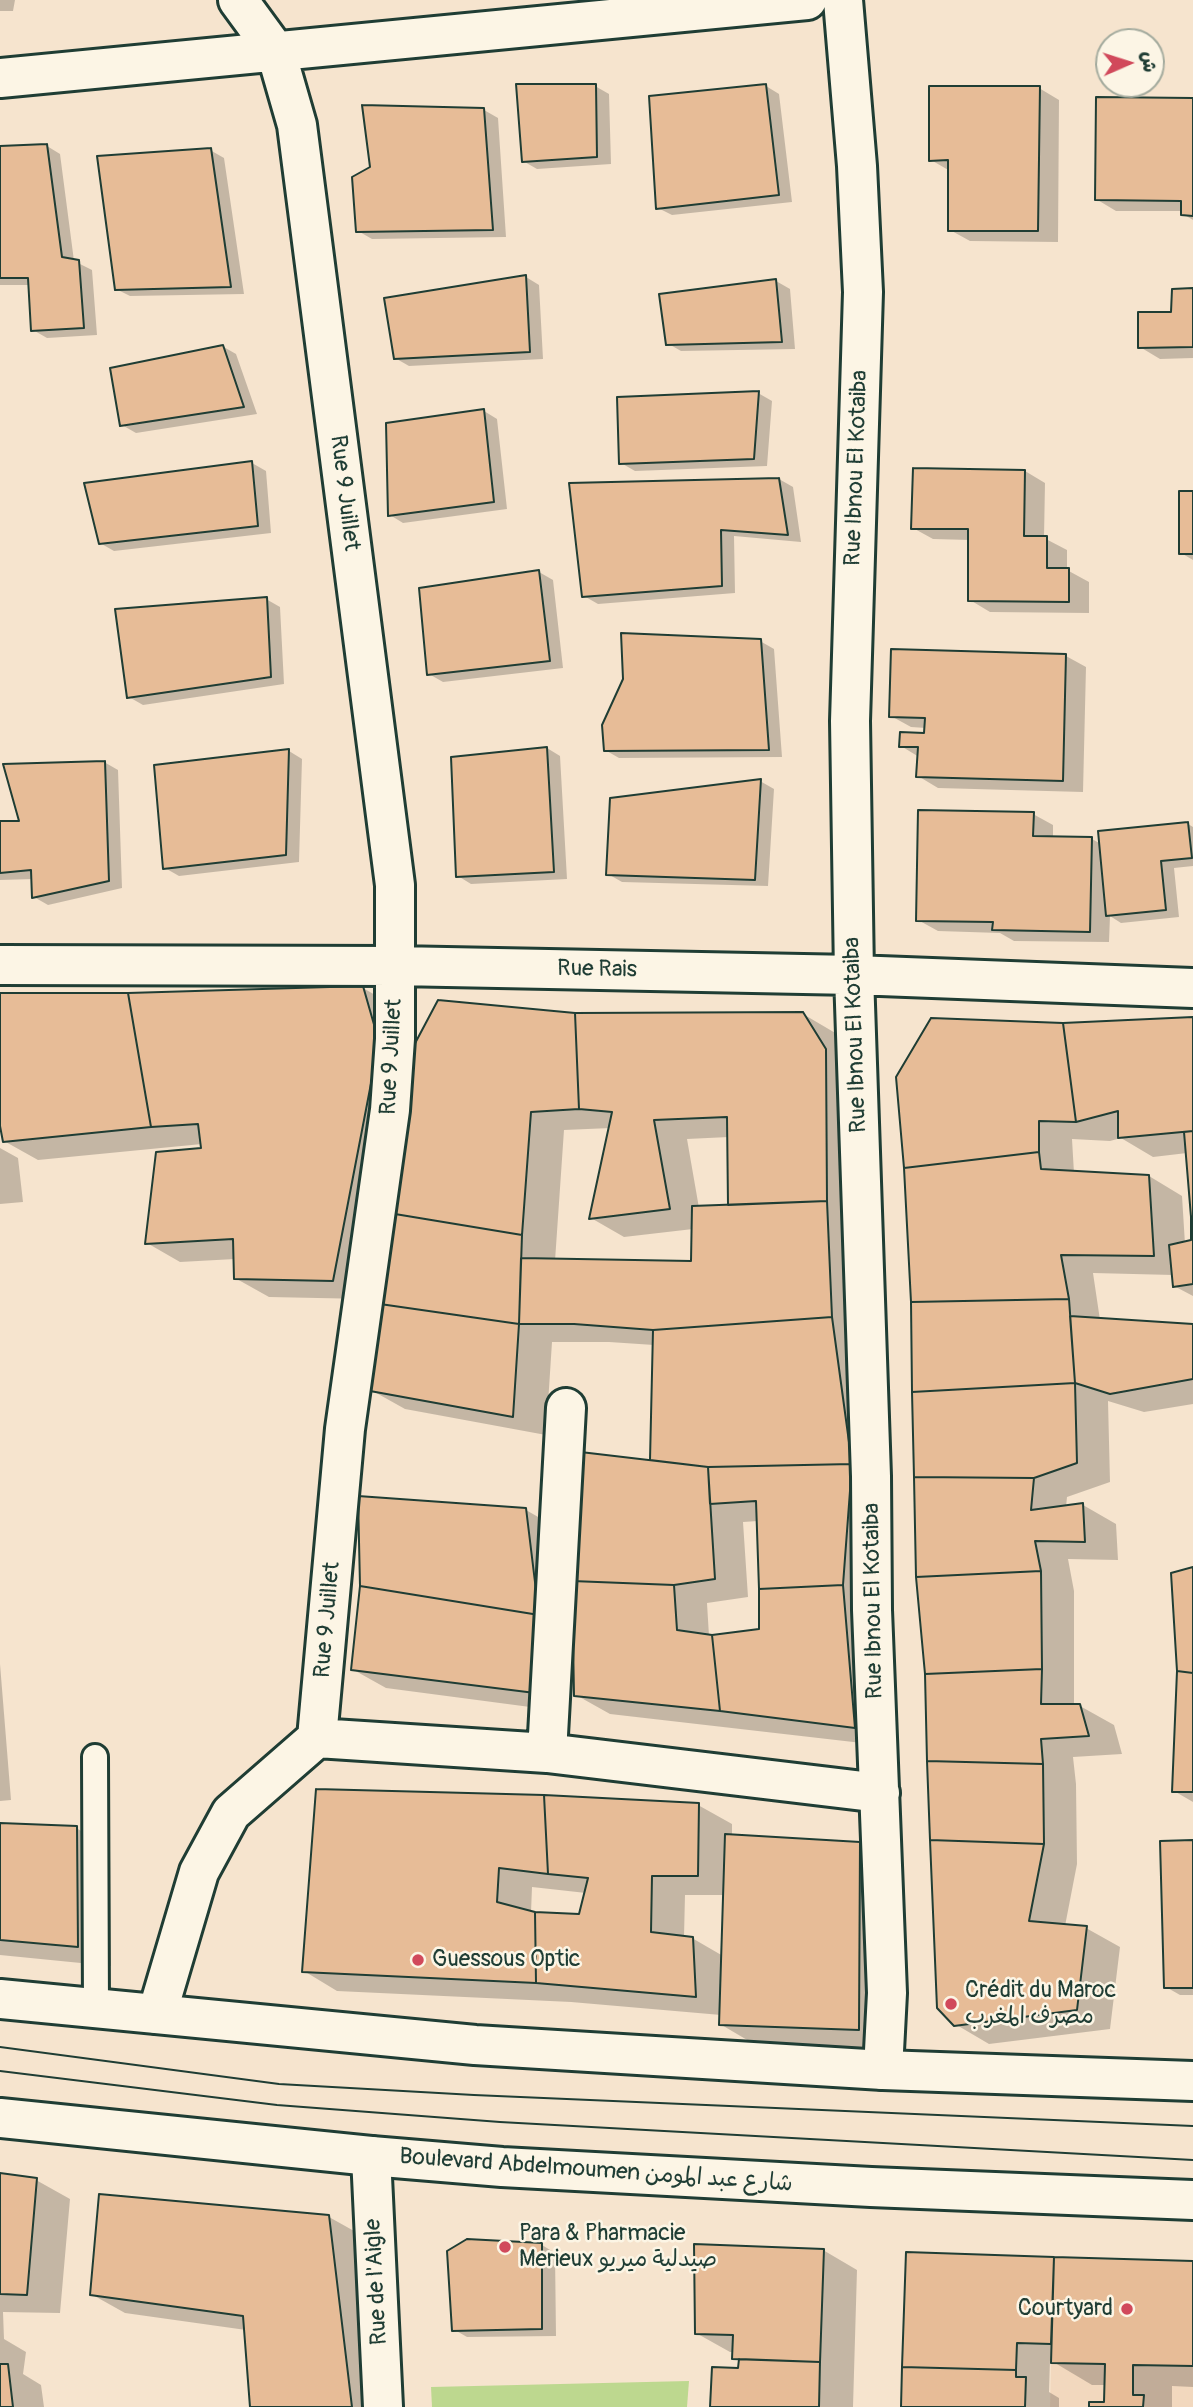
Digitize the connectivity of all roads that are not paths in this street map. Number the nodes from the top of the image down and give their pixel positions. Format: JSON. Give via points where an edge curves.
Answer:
{"nodes":[{"id":1,"x":238,"y":0,"type":"edge"},
{"id":2,"x":807,"y":0,"type":"edge"},
{"id":3,"x":843,"y":0,"type":"edge"},
{"id":4,"x":276,"y":52,"type":"junction"},
{"id":5,"x":0,"y":78,"type":"edge"},
{"id":6,"x":0,"y":965,"type":"edge"},
{"id":7,"x":396,"y":966,"type":"junction"},
{"id":8,"x":854,"y":975,"type":"junction"},
{"id":9,"x":1193,"y":988,"type":"edge"},
{"id":10,"x":566,"y":1408,"type":"dead end"},
{"id":11,"x":317,"y":1738,"type":"junction"},
{"id":12,"x":547,"y":1753,"type":"junction"},
{"id":13,"x":95,"y":1757,"type":"dead end"},
{"id":14,"x":880,"y":1793,"type":"junction"},
{"id":15,"x":0,"y":1999,"type":"edge"},
{"id":16,"x":96,"y":2008,"type":"junction"},
{"id":17,"x":157,"y":2014,"type":"junction"},
{"id":18,"x":883,"y":2070,"type":"junction"},
{"id":19,"x":1193,"y":2081,"type":"edge"},
{"id":20,"x":0,"y":2118,"type":"edge"},
{"id":21,"x":371,"y":2156,"type":"junction"},
{"id":22,"x":1193,"y":2200,"type":"edge"},
{"id":23,"x":383,"y":2407,"type":"edge"}],
"edges":[{"from":1,"to":4,"type":"street"},
{"from":2,"to":4,"type":"street"},
{"from":3,"to":8,"type":"street","name":"Rue Ibnou El Kotaiba","via":[[863,292],[850,721]]},
{"from":4,"to":5,"type":"street"},
{"from":4,"to":7,"type":"street","name":"Rue 9 Juillet","via":[[299,139],[395,885]]},
{"from":6,"to":7,"type":"street","name":"Rue Rais"},
{"from":7,"to":8,"type":"street","name":"Rue Rais"},
{"from":7,"to":11,"type":"street","name":"Rue 9 Juillet","via":[[390,1110],[345,1429]]},
{"from":8,"to":9,"type":"street","name":"Rue Rais"},
{"from":8,"to":14,"type":"street","name":"Rue Ibnou El Kotaiba"},
{"from":10,"to":12,"type":"street"},
{"from":11,"to":12,"type":"street"},
{"from":11,"to":17,"type":"street","via":[[231,1813],[199,1872]]},
{"from":12,"to":14,"type":"street"},
{"from":13,"to":16,"type":"lane"},
{"from":14,"to":18,"type":"street","name":"Rue Ibnou El Kotaiba","via":[[887,1993]]},
{"from":15,"to":16,"type":"street"},
{"from":16,"to":17,"type":"street"},
{"from":17,"to":18,"type":"street","via":[[475,2045]]},
{"from":18,"to":19,"type":"street"},
{"from":20,"to":21,"type":"street","name":"Boulevard Abdelmoumen شارع عبد المومن"},
{"from":21,"to":22,"type":"street","name":"Boulevard Abdelmoumen شارع عبد المومن","via":[[844,2186]]},
{"from":21,"to":23,"type":"street","name":"Rue de l'Aigle"}]}
